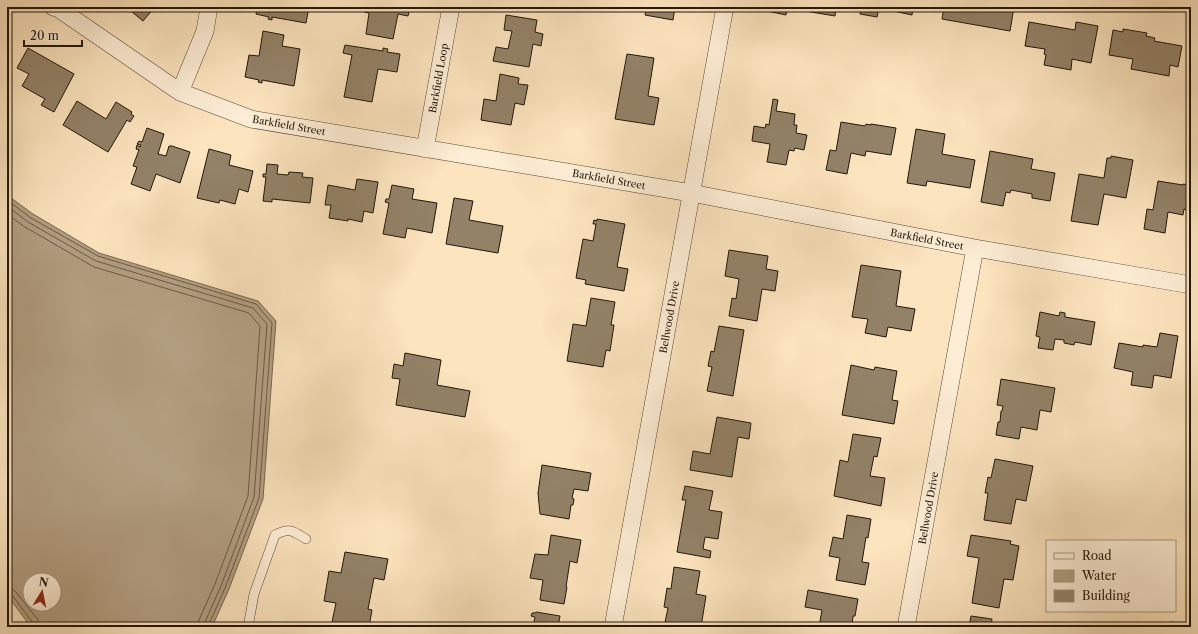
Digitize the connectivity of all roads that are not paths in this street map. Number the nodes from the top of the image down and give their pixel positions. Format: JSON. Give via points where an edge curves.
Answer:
{"nodes":[{"id":1,"x":53,"y":7,"type":"edge"},
{"id":2,"x":209,"y":7,"type":"edge"},
{"id":3,"x":451,"y":7,"type":"edge"},
{"id":4,"x":725,"y":7,"type":"edge"},
{"id":5,"x":180,"y":92,"type":"junction"},
{"id":6,"x":425,"y":149,"type":"junction"},
{"id":7,"x":691,"y":193,"type":"junction"},
{"id":8,"x":975,"y":248,"type":"junction"},
{"id":9,"x":1191,"y":285,"type":"edge"},
{"id":10,"x":306,"y":539,"type":"dead end"},
{"id":11,"x":248,"y":627,"type":"edge"},
{"id":12,"x":613,"y":627,"type":"edge"},
{"id":13,"x":906,"y":627,"type":"edge"}],
"edges":[{"from":1,"to":5,"type":"street","name":"Barkfield Street"},
{"from":2,"to":5,"type":"street","via":[[205,31]]},
{"from":3,"to":6,"type":"street","name":"Barkfield Loop"},
{"from":4,"to":7,"type":"street","name":"Bellwood Drive"},
{"from":5,"to":6,"type":"street","name":"Barkfield Street","via":[[251,119]]},
{"from":6,"to":7,"type":"street","name":"Barkfield Street"},
{"from":7,"to":8,"type":"street","name":"Barkfield Street"},
{"from":7,"to":12,"type":"street","name":"Bellwood Drive"},
{"from":8,"to":9,"type":"street","name":"Barkfield Street"},
{"from":8,"to":13,"type":"street","name":"Bellwood Drive"},
{"from":10,"to":11,"type":"lane","via":[[294,532],[283,530],[275,535],[254,594]]}]}
